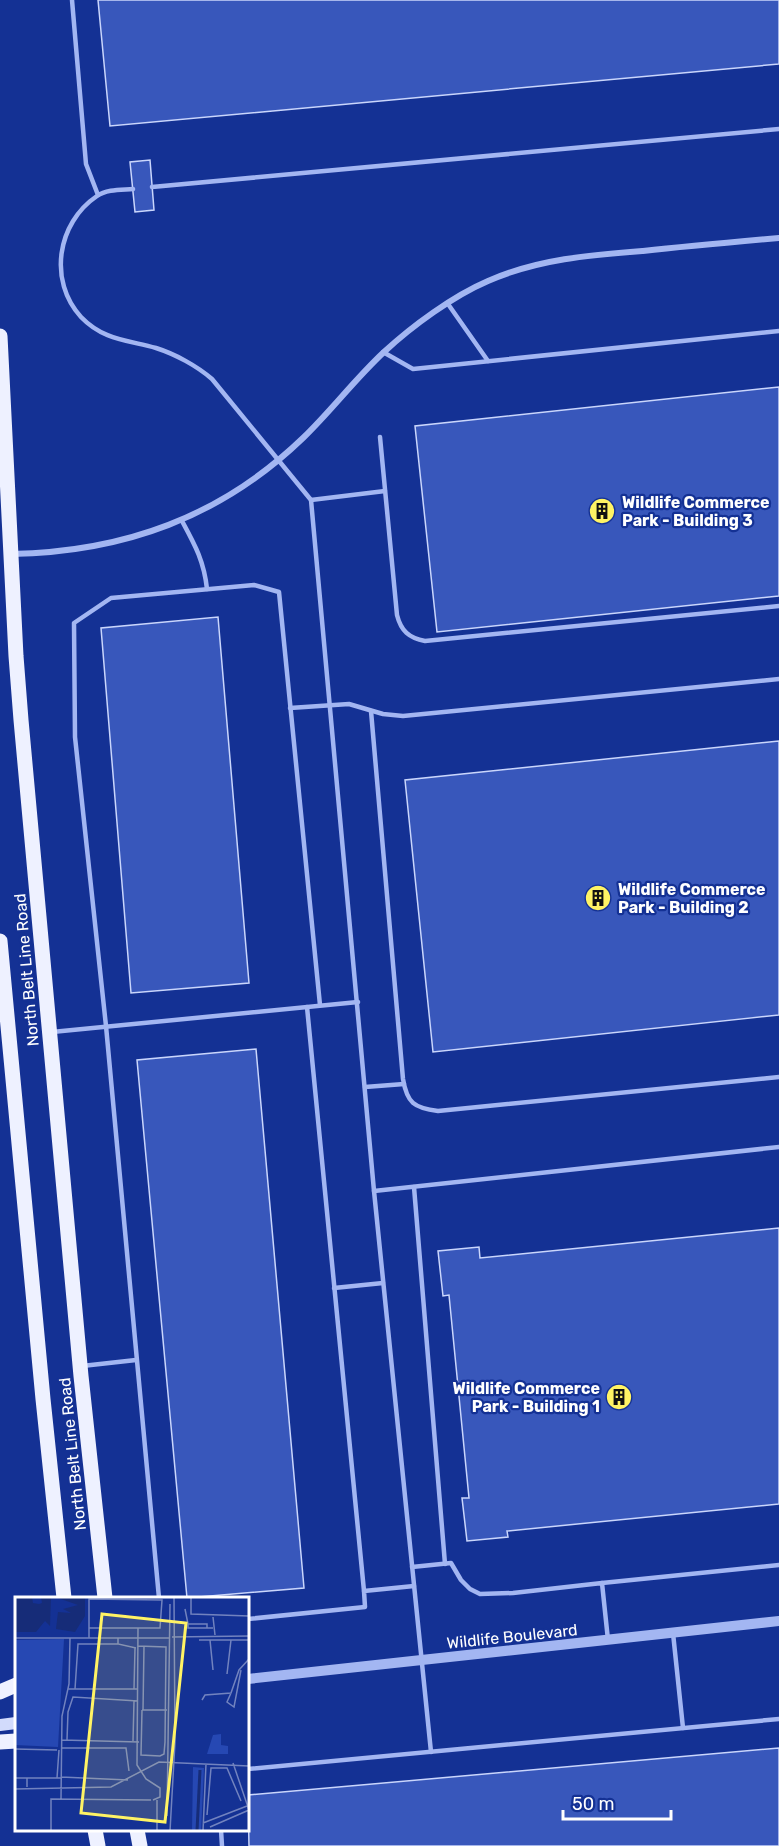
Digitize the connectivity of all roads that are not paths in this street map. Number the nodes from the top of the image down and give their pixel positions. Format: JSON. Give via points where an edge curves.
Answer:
{"nodes":[{"id":1,"x":72,"y":0,"type":"edge"},
{"id":2,"x":779,"y":129,"type":"edge"},
{"id":3,"x":152,"y":187,"type":"dead end"},
{"id":4,"x":133,"y":189,"type":"dead end"},
{"id":5,"x":98,"y":195,"type":"junction"},
{"id":6,"x":779,"y":238,"type":"edge"},
{"id":7,"x":448,"y":304,"type":"junction"},
{"id":8,"x":779,"y":331,"type":"edge"},
{"id":9,"x":0,"y":336,"type":"edge"},
{"id":10,"x":383,"y":352,"type":"junction"},
{"id":11,"x":488,"y":361,"type":"junction"},
{"id":12,"x":380,"y":437,"type":"dead end"},
{"id":13,"x":278,"y":459,"type":"junction"},
{"id":14,"x":385,"y":491,"type":"junction"},
{"id":15,"x":312,"y":500,"type":"junction"},
{"id":16,"x":182,"y":521,"type":"junction"},
{"id":17,"x":6,"y":554,"type":"edge"},
{"id":18,"x":207,"y":590,"type":"junction"},
{"id":19,"x":779,"y":606,"type":"edge"},
{"id":20,"x":779,"y":679,"type":"edge"},
{"id":21,"x":332,"y":705,"type":"junction"},
{"id":22,"x":290,"y":708,"type":"junction"},
{"id":23,"x":371,"y":711,"type":"junction"},
{"id":24,"x":0,"y":942,"type":"edge"},
{"id":25,"x":358,"y":1002,"type":"junction"},
{"id":26,"x":320,"y":1005,"type":"junction"},
{"id":27,"x":307,"y":1007,"type":"junction"},
{"id":28,"x":106,"y":1026,"type":"junction"},
{"id":29,"x":50,"y":1032,"type":"junction"},
{"id":30,"x":779,"y":1077,"type":"edge"},
{"id":31,"x":404,"y":1084,"type":"junction"},
{"id":32,"x":365,"y":1087,"type":"junction"},
{"id":33,"x":779,"y":1148,"type":"edge"},
{"id":34,"x":414,"y":1187,"type":"junction"},
{"id":35,"x":374,"y":1191,"type":"junction"},
{"id":36,"x":383,"y":1283,"type":"junction"},
{"id":37,"x":334,"y":1288,"type":"junction"},
{"id":38,"x":136,"y":1360,"type":"junction"},
{"id":39,"x":81,"y":1366,"type":"junction"},
{"id":40,"x":445,"y":1564,"type":"junction"},
{"id":41,"x":779,"y":1564,"type":"edge"},
{"id":42,"x":412,"y":1567,"type":"junction"},
{"id":43,"x":602,"y":1583,"type":"junction"},
{"id":44,"x":414,"y":1586,"type":"junction"},
{"id":45,"x":364,"y":1591,"type":"junction"},
{"id":46,"x":64,"y":1597,"type":"edge"},
{"id":47,"x":105,"y":1597,"type":"edge"},
{"id":48,"x":159,"y":1597,"type":"edge"},
{"id":49,"x":249,"y":1619,"type":"edge"},
{"id":50,"x":779,"y":1621,"type":"edge"},
{"id":51,"x":674,"y":1633,"type":"junction"},
{"id":52,"x":608,"y":1640,"type":"junction"},
{"id":53,"x":422,"y":1661,"type":"junction"},
{"id":54,"x":249,"y":1679,"type":"edge"},
{"id":55,"x":15,"y":1686,"type":"edge"},
{"id":56,"x":0,"y":1693,"type":"edge"},
{"id":57,"x":779,"y":1719,"type":"edge"},
{"id":58,"x":15,"y":1723,"type":"edge"},
{"id":59,"x":0,"y":1725,"type":"edge"},
{"id":60,"x":683,"y":1728,"type":"junction"},
{"id":61,"x":15,"y":1741,"type":"edge"},
{"id":62,"x":0,"y":1742,"type":"edge"},
{"id":63,"x":431,"y":1752,"type":"junction"},
{"id":64,"x":249,"y":1769,"type":"edge"},
{"id":65,"x":95,"y":1831,"type":"edge"},
{"id":66,"x":137,"y":1831,"type":"edge"},
{"id":67,"x":221,"y":1831,"type":"edge"},
{"id":68,"x":98,"y":1846,"type":"edge"},
{"id":69,"x":140,"y":1846,"type":"edge"},
{"id":70,"x":222,"y":1846,"type":"edge"}],
"edges":[{"from":1,"to":5,"type":"lane","via":[[86,164]]},
{"from":2,"to":3,"type":"lane"},
{"from":4,"to":5,"type":"lane"},
{"from":5,"to":13,"type":"lane","via":[[76,217],[62,248],[63,284],[73,307],[100,333],[159,349],[204,372]]},
{"from":6,"to":7,"type":"street","via":[[580,256],[531,266],[487,281]]},
{"from":7,"to":10,"type":"street"},
{"from":7,"to":11,"type":"lane"},
{"from":8,"to":11,"type":"lane"},
{"from":9,"to":17,"type":"main road","name":"North Belt Line Road"},
{"from":10,"to":11,"type":"lane","via":[[413,369]]},
{"from":10,"to":13,"type":"street","via":[[303,439]]},
{"from":12,"to":14,"type":"lane"},
{"from":13,"to":15,"type":"lane"},
{"from":13,"to":16,"type":"street","via":[[245,486]]},
{"from":14,"to":15,"type":"lane"},
{"from":14,"to":19,"type":"lane","via":[[397,615],[403,629],[417,639]]},
{"from":15,"to":21,"type":"lane"},
{"from":16,"to":17,"type":"street","via":[[109,544],[48,553]]},
{"from":16,"to":18,"type":"lane","via":[[198,551]]},
{"from":17,"to":29,"type":"main road","name":"North Belt Line Road"},
{"from":18,"to":22,"type":"lane","via":[[254,585],[279,592]]},
{"from":18,"to":28,"type":"lane","via":[[111,598],[74,623],[75,737]]},
{"from":20,"to":23,"type":"lane","via":[[403,716]]},
{"from":21,"to":22,"type":"lane"},
{"from":21,"to":23,"type":"lane","via":[[349,704]]},
{"from":21,"to":25,"type":"lane"},
{"from":22,"to":26,"type":"lane"},
{"from":23,"to":31,"type":"lane"},
{"from":24,"to":46,"type":"main road","name":"North Belt Line Road"},
{"from":25,"to":26,"type":"lane"},
{"from":25,"to":32,"type":"lane"},
{"from":26,"to":27,"type":"lane"},
{"from":27,"to":28,"type":"lane"},
{"from":27,"to":37,"type":"lane"},
{"from":28,"to":29,"type":"lane"},
{"from":28,"to":38,"type":"lane"},
{"from":29,"to":39,"type":"main road","name":"North Belt Line Road"},
{"from":30,"to":31,"type":"lane","via":[[438,1111],[412,1103]]},
{"from":31,"to":32,"type":"lane"},
{"from":32,"to":35,"type":"lane"},
{"from":33,"to":34,"type":"lane"},
{"from":34,"to":35,"type":"lane"},
{"from":34,"to":40,"type":"lane"},
{"from":35,"to":36,"type":"lane"},
{"from":36,"to":37,"type":"lane"},
{"from":36,"to":42,"type":"lane"},
{"from":37,"to":45,"type":"lane"},
{"from":38,"to":39,"type":"lane"},
{"from":38,"to":48,"type":"lane"},
{"from":39,"to":47,"type":"main road","name":"North Belt Line Road"},
{"from":40,"to":42,"type":"lane"},
{"from":40,"to":43,"type":"lane","via":[[451,1563],[470,1589],[480,1594]]},
{"from":41,"to":43,"type":"lane"},
{"from":42,"to":44,"type":"lane"},
{"from":43,"to":52,"type":"lane"},
{"from":44,"to":45,"type":"lane"},
{"from":44,"to":53,"type":"lane"},
{"from":45,"to":49,"type":"lane","via":[[365,1607]]},
{"from":50,"to":51,"type":"street","name":"Wildlife Boulevard"},
{"from":51,"to":52,"type":"street","name":"Wildlife Boulevard"},
{"from":51,"to":60,"type":"lane"},
{"from":52,"to":53,"type":"street","name":"Wildlife Boulevard"},
{"from":53,"to":54,"type":"street","name":"Wildlife Boulevard"},
{"from":53,"to":63,"type":"lane"},
{"from":55,"to":56,"type":"main road"},
{"from":57,"to":60,"type":"lane"},
{"from":58,"to":59,"type":"main road"},
{"from":60,"to":63,"type":"lane"},
{"from":61,"to":62,"type":"main road"},
{"from":63,"to":64,"type":"lane"},
{"from":65,"to":68,"type":"main road"},
{"from":66,"to":69,"type":"main road"},
{"from":67,"to":70,"type":"lane"}]}
